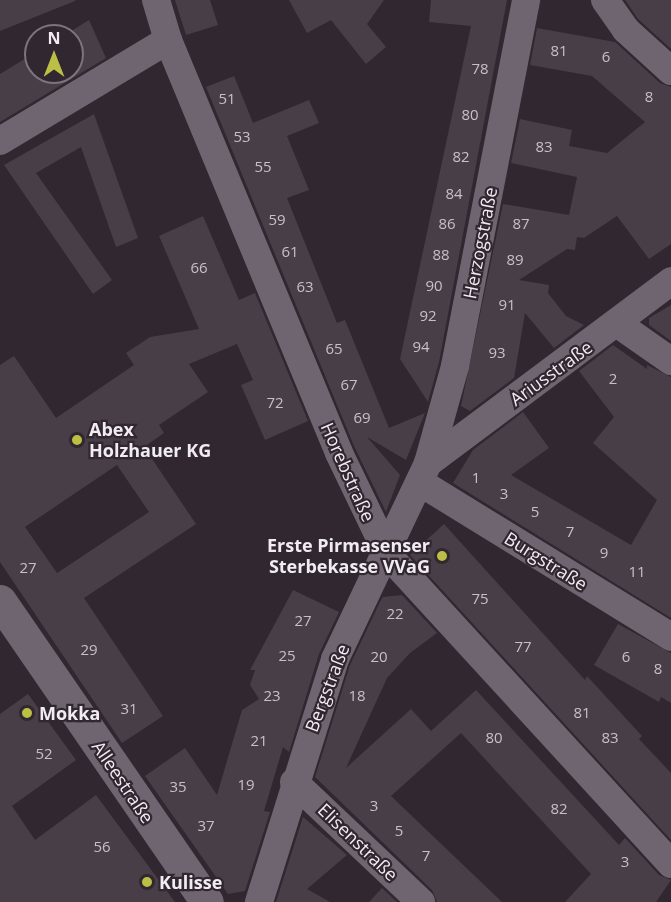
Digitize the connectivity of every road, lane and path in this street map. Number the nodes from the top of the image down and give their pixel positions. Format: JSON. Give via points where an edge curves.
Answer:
{"nodes":[{"id":1,"x":156,"y":0,"type":"edge"},
{"id":2,"x":526,"y":0,"type":"edge"},
{"id":3,"x":605,"y":0,"type":"edge"},
{"id":4,"x":168,"y":40,"type":"junction"},
{"id":5,"x":671,"y":71,"type":"edge"},
{"id":6,"x":0,"y":141,"type":"edge"},
{"id":7,"x":671,"y":280,"type":"edge"},
{"id":8,"x":618,"y":324,"type":"junction"},
{"id":9,"x":671,"y":361,"type":"edge"},
{"id":10,"x":424,"y":473,"type":"junction"},
{"id":11,"x":388,"y":555,"type":"junction"},
{"id":12,"x":0,"y":601,"type":"edge"},
{"id":13,"x":671,"y":637,"type":"edge"},
{"id":14,"x":294,"y":782,"type":"junction"},
{"id":15,"x":671,"y":864,"type":"edge"},
{"id":16,"x":207,"y":902,"type":"edge"},
{"id":17,"x":259,"y":902,"type":"edge"},
{"id":18,"x":421,"y":902,"type":"edge"}],
"edges":[{"from":1,"to":4,"type":"street","name":"Horebstraße"},
{"from":2,"to":10,"type":"street","name":"Herzogstraße","via":[[454,366]]},
{"from":3,"to":5,"type":"street","via":[[626,30]]},
{"from":4,"to":6,"type":"street"},
{"from":4,"to":11,"type":"street","name":"Horebstraße","via":[[339,453]]},
{"from":7,"to":8,"type":"street","name":"Ariusstraße"},
{"from":8,"to":9,"type":"street"},
{"from":8,"to":10,"type":"street","name":"Ariusstraße"},
{"from":10,"to":11,"type":"street","name":"Bergstraße"},
{"from":10,"to":13,"type":"street","name":"Burgstraße"},
{"from":11,"to":14,"type":"street","name":"Bergstraße","via":[[335,659]]},
{"from":11,"to":15,"type":"street","name":"Horebstraße"},
{"from":12,"to":16,"type":"street","name":"Alleestraße"},
{"from":14,"to":17,"type":"street","name":"Bergstraße"},
{"from":14,"to":18,"type":"street","name":"Elisenstraße"}]}
